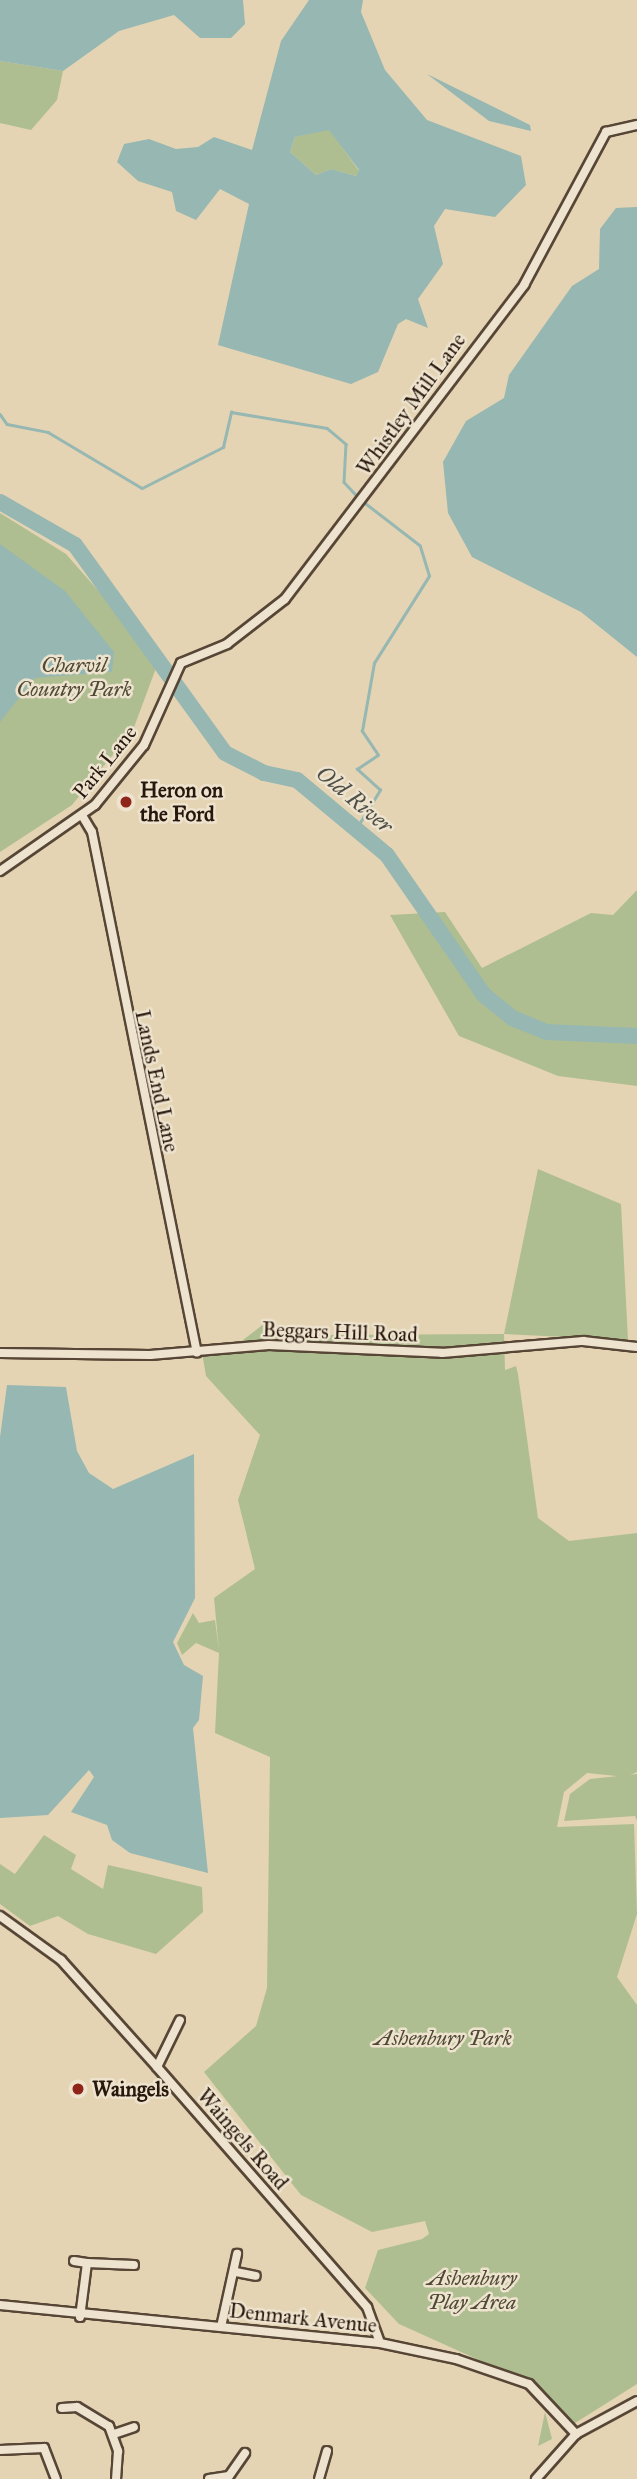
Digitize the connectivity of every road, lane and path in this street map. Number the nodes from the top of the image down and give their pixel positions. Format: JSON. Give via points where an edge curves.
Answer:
{"nodes":[{"id":1,"x":637,"y":125,"type":"edge"},
{"id":2,"x":175,"y":675,"type":"joint"},
{"id":3,"x":83,"y":817,"type":"junction"},
{"id":4,"x":0,"y":871,"type":"edge"},
{"id":5,"x":637,"y":1347,"type":"edge"},
{"id":6,"x":0,"y":1353,"type":"edge"},
{"id":7,"x":197,"y":1353,"type":"junction"},
{"id":8,"x":0,"y":1916,"type":"edge"},
{"id":9,"x":180,"y":2020,"type":"dead end"},
{"id":10,"x":157,"y":2067,"type":"junction"},
{"id":11,"x":237,"y":2254,"type":"dead end"},
{"id":12,"x":74,"y":2260,"type":"dead end"},
{"id":13,"x":87,"y":2263,"type":"junction"},
{"id":14,"x":134,"y":2265,"type":"dead end"},
{"id":15,"x":236,"y":2273,"type":"junction"},
{"id":16,"x":256,"y":2276,"type":"dead end"},
{"id":17,"x":0,"y":2305,"type":"edge"},
{"id":18,"x":80,"y":2317,"type":"junction"},
{"id":19,"x":221,"y":2328,"type":"junction"},
{"id":20,"x":380,"y":2343,"type":"junction"},
{"id":21,"x":637,"y":2401,"type":"edge"},
{"id":22,"x":62,"y":2408,"type":"dead end"},
{"id":23,"x":134,"y":2427,"type":"dead end"},
{"id":24,"x":114,"y":2434,"type":"junction"},
{"id":25,"x":576,"y":2434,"type":"junction"},
{"id":26,"x":0,"y":2449,"type":"edge"},
{"id":27,"x":327,"y":2451,"type":"dead end"},
{"id":28,"x":245,"y":2453,"type":"dead end"},
{"id":29,"x":56,"y":2479,"type":"edge"},
{"id":30,"x":116,"y":2479,"type":"edge"},
{"id":31,"x":209,"y":2479,"type":"edge"},
{"id":32,"x":319,"y":2479,"type":"edge"},
{"id":33,"x":536,"y":2479,"type":"edge"}],
"edges":[{"from":1,"to":2,"type":"street","name":"Whistley Mill Lane","via":[[606,132],[524,285],[365,496],[262,621],[227,644],[189,656]]},
{"from":2,"to":3,"type":"street","name":"Park Lane","via":[[144,745]]},
{"from":3,"to":4,"type":"street","name":"Park Lane"},
{"from":3,"to":7,"type":"street","name":"Lands End Lane","via":[[92,832]]},
{"from":5,"to":7,"type":"street","name":"Beggars Hill Road","via":[[583,1341],[442,1353],[269,1345]]},
{"from":6,"to":7,"type":"street","name":"Beggars Hill Road"},
{"from":8,"to":10,"type":"street","name":"Waingels Road","via":[[61,1960]]},
{"from":9,"to":10,"type":"street"},
{"from":10,"to":20,"type":"street","name":"Waingels Road","via":[[367,2307]]},
{"from":11,"to":15,"type":"street"},
{"from":12,"to":13,"type":"street"},
{"from":13,"to":14,"type":"street"},
{"from":13,"to":18,"type":"street"},
{"from":15,"to":16,"type":"street"},
{"from":15,"to":19,"type":"street","via":[[223,2296]]},
{"from":17,"to":18,"type":"street","name":"Denmark Avenue"},
{"from":18,"to":19,"type":"street","name":"Denmark Avenue"},
{"from":19,"to":20,"type":"street","name":"Denmark Avenue"},
{"from":20,"to":25,"type":"street","name":"Denmark Avenue","via":[[529,2384]]},
{"from":21,"to":25,"type":"street"},
{"from":22,"to":24,"type":"street","via":[[77,2407]]},
{"from":23,"to":24,"type":"street"},
{"from":24,"to":30,"type":"street"},
{"from":25,"to":33,"type":"street"},
{"from":26,"to":29,"type":"street","via":[[44,2448]]},
{"from":27,"to":32,"type":"street"},
{"from":28,"to":31,"type":"street","via":[[229,2476]]}]}
